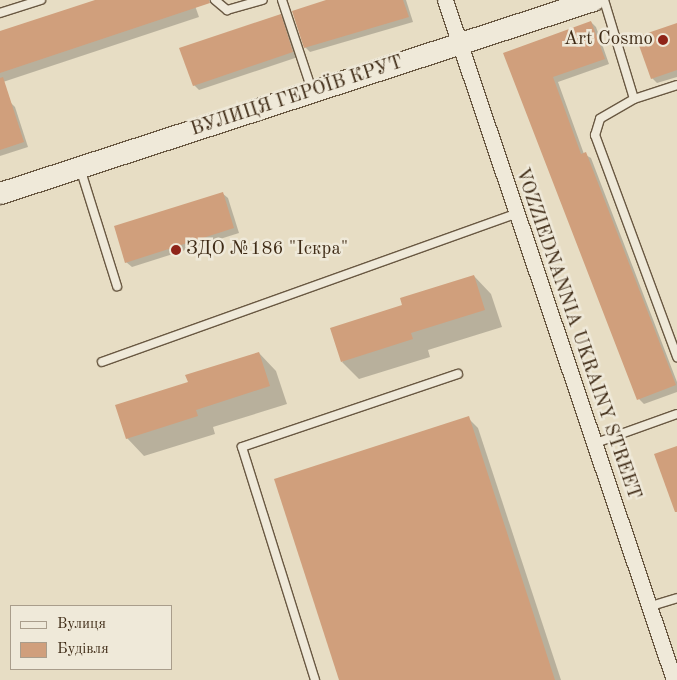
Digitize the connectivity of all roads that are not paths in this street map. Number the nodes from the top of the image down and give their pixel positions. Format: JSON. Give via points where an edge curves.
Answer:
{"nodes":[{"id":1,"x":40,"y":0,"type":"edge"},
{"id":2,"x":215,"y":0,"type":"edge"},
{"id":3,"x":263,"y":0,"type":"edge"},
{"id":4,"x":282,"y":0,"type":"edge"},
{"id":5,"x":445,"y":0,"type":"edge"},
{"id":6,"x":593,"y":0,"type":"edge"},
{"id":7,"x":604,"y":0,"type":"edge"},
{"id":8,"x":0,"y":13,"type":"edge"},
{"id":9,"x":459,"y":45,"type":"junction"},
{"id":10,"x":677,"y":85,"type":"edge"},
{"id":11,"x":313,"y":92,"type":"junction"},
{"id":12,"x":634,"y":100,"type":"junction"},
{"id":13,"x":80,"y":166,"type":"junction"},
{"id":14,"x":0,"y":192,"type":"edge"},
{"id":15,"x":516,"y":214,"type":"junction"},
{"id":16,"x":117,"y":286,"type":"dead end"},
{"id":17,"x":677,"y":357,"type":"edge"},
{"id":18,"x":102,"y":362,"type":"dead end"},
{"id":19,"x":458,"y":374,"type":"dead end"},
{"id":20,"x":677,"y":414,"type":"edge"},
{"id":21,"x":593,"y":444,"type":"junction"},
{"id":22,"x":677,"y":598,"type":"edge"},
{"id":23,"x":648,"y":607,"type":"junction"},
{"id":24,"x":316,"y":680,"type":"edge"},
{"id":25,"x":674,"y":680,"type":"edge"}],
"edges":[{"from":1,"to":8,"type":"lane"},
{"from":2,"to":3,"type":"lane","via":[[227,10]]},
{"from":4,"to":11,"type":"lane"},
{"from":5,"to":9,"type":"street","name":"VOZZIEDNANNIA UKRAINY STREET"},
{"from":6,"to":9,"type":"street","name":"ВУЛИЦЯ ГЕРОЇВ КРУТ"},
{"from":7,"to":12,"type":"lane"},
{"from":9,"to":11,"type":"street","name":"ВУЛИЦЯ ГЕРОЇВ КРУТ"},
{"from":9,"to":15,"type":"street","name":"VOZZIEDNANNIA UKRAINY STREET"},
{"from":10,"to":12,"type":"lane"},
{"from":11,"to":13,"type":"street","name":"ВУЛИЦЯ ГЕРОЇВ КРУТ"},
{"from":12,"to":17,"type":"lane","via":[[600,119],[595,135]]},
{"from":13,"to":14,"type":"street","name":"ВУЛИЦЯ ГЕРОЇВ КРУТ"},
{"from":13,"to":16,"type":"lane"},
{"from":15,"to":18,"type":"lane"},
{"from":15,"to":21,"type":"street","name":"VOZZIEDNANNIA UKRAINY STREET"},
{"from":19,"to":24,"type":"lane","via":[[242,447]]},
{"from":20,"to":21,"type":"lane"},
{"from":21,"to":23,"type":"street","name":"VOZZIEDNANNIA UKRAINY STREET"},
{"from":22,"to":23,"type":"lane"},
{"from":23,"to":25,"type":"street","name":"VOZZIEDNANNIA UKRAINY STREET"}]}
